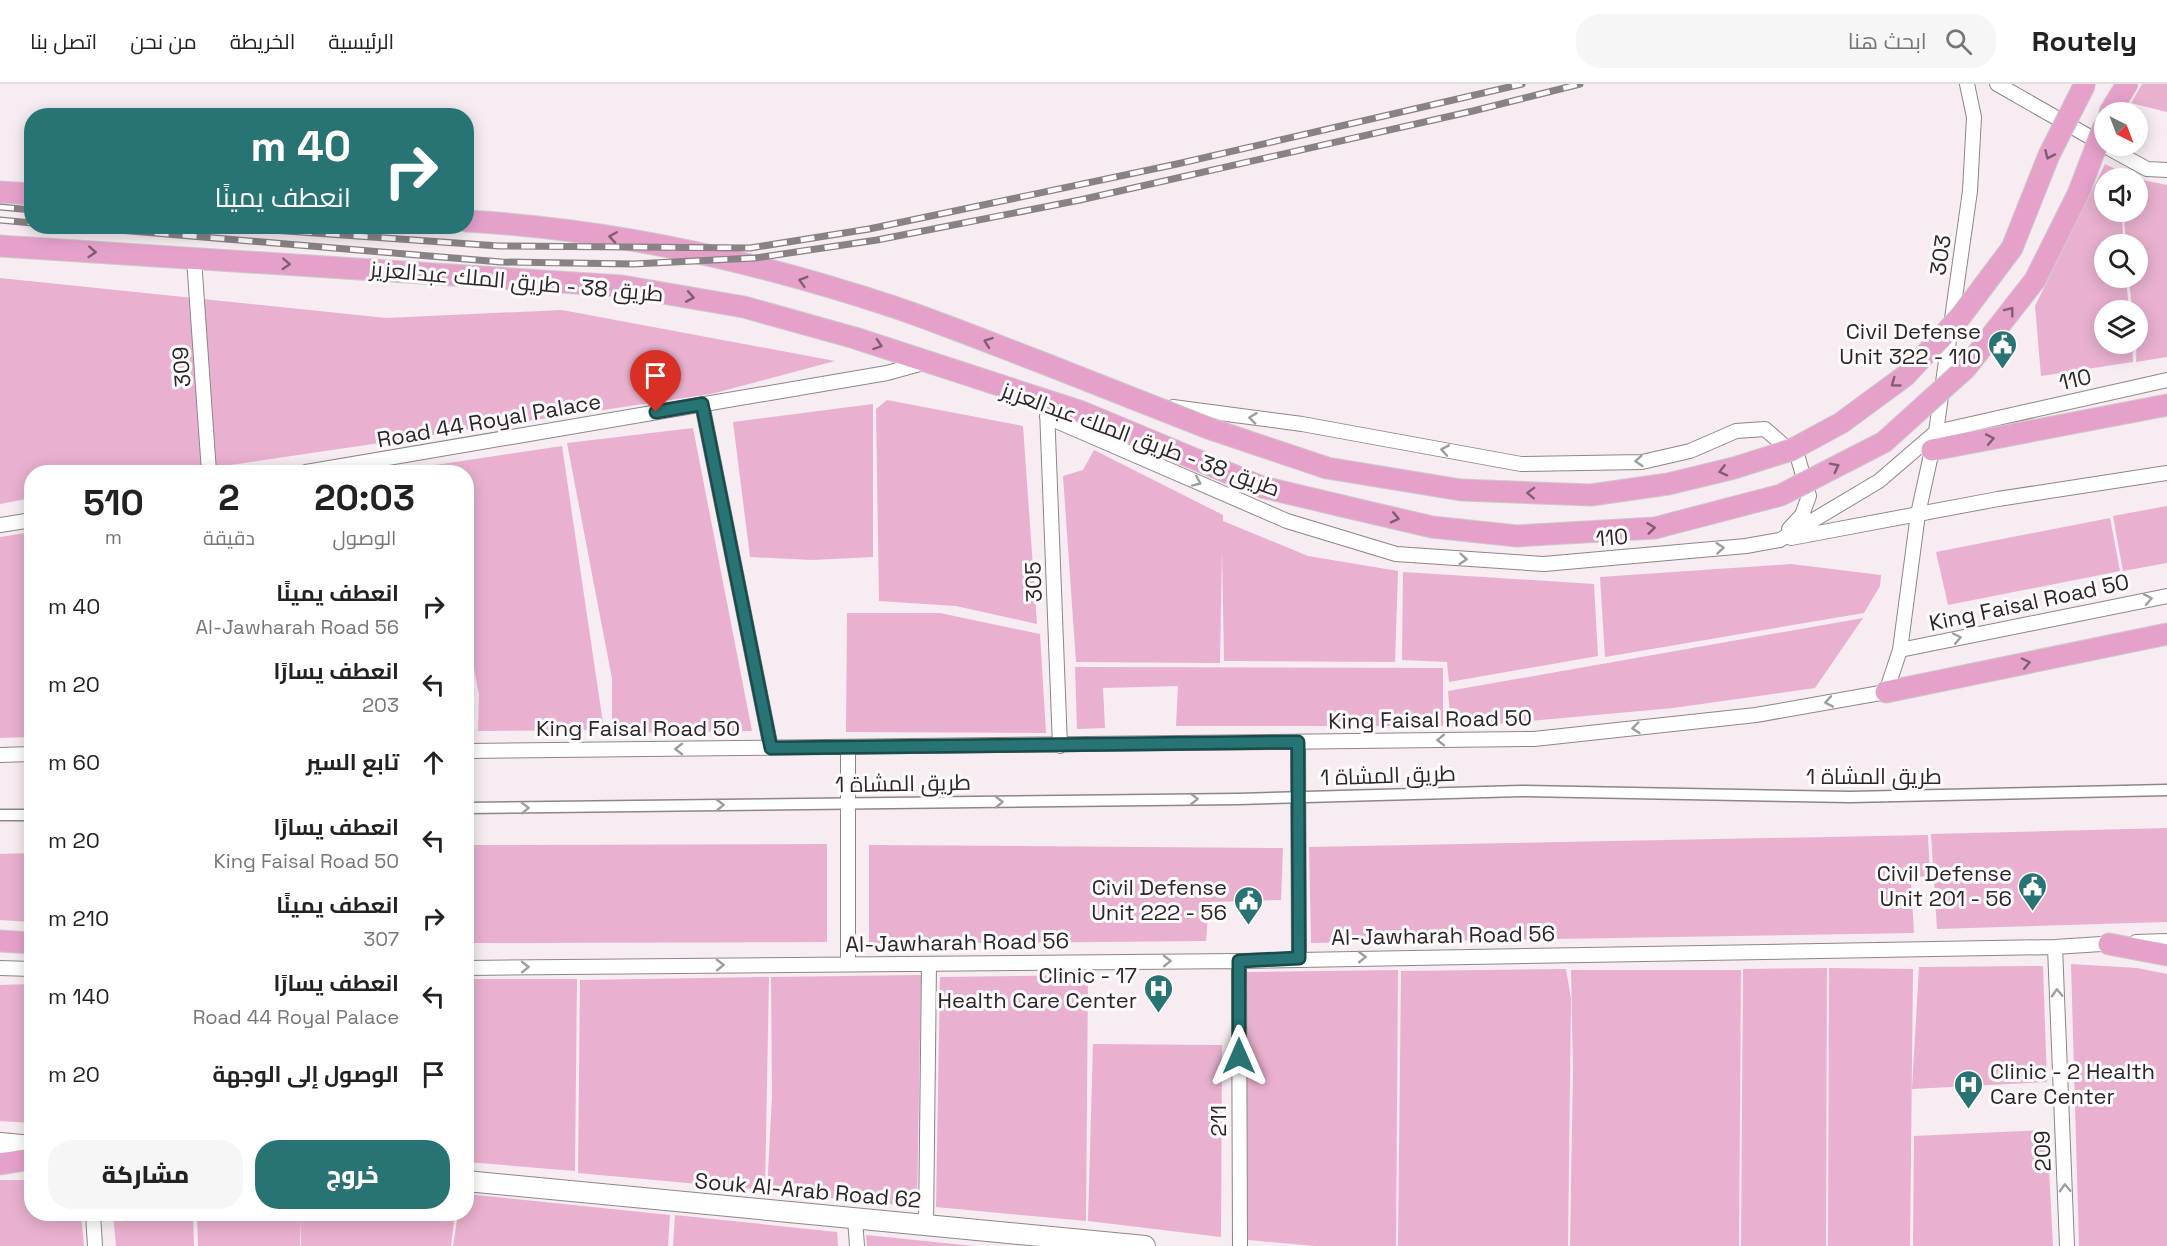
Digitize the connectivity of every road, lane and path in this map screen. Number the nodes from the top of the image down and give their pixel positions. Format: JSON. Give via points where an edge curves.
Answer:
{"nodes":[{"id":1,"x":1967,"y":84,"type":"edge"},
{"id":2,"x":1997,"y":84,"type":"edge"},
{"id":3,"x":2085,"y":84,"type":"edge"},
{"id":4,"x":2125,"y":88,"type":"edge"},
{"id":5,"x":2116,"y":102,"type":"edge"},
{"id":6,"x":2094,"y":139,"type":"edge"},
{"id":7,"x":2094,"y":152,"type":"edge"},
{"id":8,"x":2124,"y":156,"type":"edge"},
{"id":9,"x":2167,"y":170,"type":"edge"},
{"id":10,"x":0,"y":192,"type":"edge"},
{"id":11,"x":24,"y":194,"type":"edge"},
{"id":12,"x":474,"y":221,"type":"edge"},
{"id":13,"x":0,"y":246,"type":"edge"},
{"id":14,"x":42,"y":249,"type":"junction"},
{"id":15,"x":0,"y":257,"type":"edge"},
{"id":16,"x":194,"y":259,"type":"junction"},
{"id":17,"x":927,"y":362,"type":"junction"},
{"id":18,"x":2167,"y":380,"type":"edge"},
{"id":19,"x":702,"y":404,"type":"junction"},
{"id":20,"x":1147,"y":404,"type":"junction"},
{"id":21,"x":2167,"y":405,"type":"edge"},
{"id":22,"x":1047,"y":410,"type":"junction"},
{"id":23,"x":1934,"y":441,"type":"junction"},
{"id":24,"x":209,"y":465,"type":"edge"},
{"id":25,"x":347,"y":465,"type":"edge"},
{"id":26,"x":2167,"y":473,"type":"edge"},
{"id":27,"x":1918,"y":514,"type":"junction"},
{"id":28,"x":24,"y":521,"type":"edge"},
{"id":29,"x":0,"y":525,"type":"edge"},
{"id":30,"x":1780,"y":540,"type":"junction"},
{"id":31,"x":2167,"y":596,"type":"edge"},
{"id":32,"x":2167,"y":634,"type":"edge"},
{"id":33,"x":1900,"y":650,"type":"junction"},
{"id":34,"x":1886,"y":692,"type":"junction"},
{"id":35,"x":1298,"y":742,"type":"junction"},
{"id":36,"x":1060,"y":746,"type":"junction"},
{"id":37,"x":848,"y":747,"type":"junction"},
{"id":38,"x":771,"y":748,"type":"junction"},
{"id":39,"x":474,"y":751,"type":"edge"},
{"id":40,"x":0,"y":754,"type":"edge"},
{"id":41,"x":24,"y":754,"type":"edge"},
{"id":42,"x":2167,"y":790,"type":"edge"},
{"id":43,"x":1299,"y":797,"type":"junction"},
{"id":44,"x":850,"y":803,"type":"junction"},
{"id":45,"x":474,"y":808,"type":"edge"},
{"id":46,"x":0,"y":814,"type":"edge"},
{"id":47,"x":24,"y":815,"type":"edge"},
{"id":48,"x":0,"y":941,"type":"edge"},
{"id":49,"x":2167,"y":941,"type":"edge"},
{"id":50,"x":24,"y":942,"type":"edge"},
{"id":51,"x":2109,"y":944,"type":"junction"},
{"id":52,"x":2055,"y":947,"type":"junction"},
{"id":53,"x":2167,"y":955,"type":"edge"},
{"id":54,"x":1299,"y":958,"type":"junction"},
{"id":55,"x":1239,"y":961,"type":"junction"},
{"id":56,"x":848,"y":964,"type":"junction"},
{"id":57,"x":929,"y":964,"type":"junction"},
{"id":58,"x":474,"y":968,"type":"edge"},
{"id":59,"x":0,"y":969,"type":"edge"},
{"id":60,"x":24,"y":969,"type":"edge"},
{"id":61,"x":0,"y":1143,"type":"edge"},
{"id":62,"x":24,"y":1145,"type":"edge"},
{"id":63,"x":24,"y":1160,"type":"edge"},
{"id":64,"x":0,"y":1164,"type":"edge"},
{"id":65,"x":474,"y":1182,"type":"edge"},
{"id":66,"x":855,"y":1219,"type":"junction"},
{"id":67,"x":93,"y":1221,"type":"edge"},
{"id":68,"x":926,"y":1226,"type":"junction"},
{"id":69,"x":95,"y":1246,"type":"edge"},
{"id":70,"x":857,"y":1246,"type":"edge"},
{"id":71,"x":1145,"y":1246,"type":"edge"},
{"id":72,"x":1240,"y":1246,"type":"edge"},
{"id":73,"x":2067,"y":1246,"type":"edge"}],
"edges":[{"from":1,"to":23,"type":"street","name":"303","via":[[1974,117],[1970,191]]},
{"from":2,"to":6,"type":"street"},
{"from":3,"to":20,"type":"main road","name":"طريق 38 - طريق الملك عبدالعزيز","one_way":true,"bridge":true,"via":[[2049,155],[2012,248],[1961,316],[1905,376],[1840,423],[1791,450],[1668,484],[1591,495],[1461,490],[1327,468]]},
{"from":4,"to":5,"type":"main road"},
{"from":22,"to":7,"type":"main road","name":"طريق 38 - طريق الملك عبدالعزيز","one_way":true,"bridge":true,"via":[[1082,412],[1262,487],[1432,527],[1517,536],[1655,528],[1781,495],[1884,442],[1966,368],[2035,280],[2078,194]]},
{"from":8,"to":9,"type":"street","via":[[2147,169]]},
{"from":10,"to":11,"type":"main road"},
{"from":20,"to":12,"type":"main road","name":"طريق 38 - طريق الملك عبدالعزيز","one_way":true,"bridge":true,"via":[[894,307],[780,274],[656,244],[534,225]]},
{"from":13,"to":14,"type":"main road","name":"طريق 38 - طريق الملك عبدالعزيز"},
{"from":14,"to":15,"type":"main road"},
{"from":14,"to":16,"type":"main road","name":"طريق 38 - طريق الملك عبدالعزيز","one_way":true},
{"from":16,"to":17,"type":"main road","name":"طريق 38 - طريق الملك عبدالعزيز","one_way":true,"via":[[622,286],[744,307]]},
{"from":16,"to":24,"type":"street","name":"309"},
{"from":17,"to":19,"type":"street","name":"Road 44 Royal Palace","via":[[887,374]]},
{"from":17,"to":22,"type":"main road","name":"طريق 38 - طريق الملك عبدالعزيز"},
{"from":18,"to":23,"type":"street","name":"110"},
{"from":19,"to":25,"type":"street","name":"Road 44 Royal Palace"},
{"from":19,"to":38,"type":"street"},
{"from":30,"to":20,"type":"street","one_way":true,"via":[[1802,515],[1809,496],[1798,458],[1765,429],[1736,431],[1690,451],[1642,462],[1521,464],[1302,424]]},
{"from":23,"to":21,"type":"main road","one_way":true},
{"from":22,"to":30,"type":"street","name":"110","one_way":true,"via":[[1287,521],[1396,554],[1544,564]]},
{"from":22,"to":36,"type":"street","name":"305"},
{"from":23,"to":27,"type":"street","name":"303"},
{"from":23,"to":30,"type":"street","name":"110","via":[[1879,481]]},
{"from":26,"to":27,"type":"street"},
{"from":27,"to":30,"type":"street"},
{"from":27,"to":33,"type":"street","name":"303"},
{"from":28,"to":29,"type":"street"},
{"from":33,"to":31,"type":"street","name":"King Faisal Road 50","one_way":true},
{"from":34,"to":32,"type":"main road","one_way":true},
{"from":33,"to":34,"type":"street","name":"303"},
{"from":34,"to":35,"type":"street","name":"King Faisal Road 50","one_way":true,"via":[[1756,715],[1534,739]]},
{"from":35,"to":36,"type":"street","name":"King Faisal Road 50"},
{"from":35,"to":43,"type":"street"},
{"from":36,"to":37,"type":"street","name":"King Faisal Road 50"},
{"from":37,"to":38,"type":"street","name":"King Faisal Road 50"},
{"from":37,"to":44,"type":"street"},
{"from":38,"to":39,"type":"street","name":"King Faisal Road 50","one_way":true},
{"from":40,"to":41,"type":"street"},
{"from":42,"to":43,"type":"street","name":"طريق المشاة 1","via":[[1850,797],[1521,791]]},
{"from":44,"to":43,"type":"street","name":"طريق المشاة 1","one_way":true},
{"from":43,"to":54,"type":"street"},
{"from":45,"to":44,"type":"street","name":"طريق المشاة 1","one_way":true},
{"from":44,"to":56,"type":"street"},
{"from":46,"to":47,"type":"street"},
{"from":48,"to":50,"type":"main road"},
{"from":49,"to":51,"type":"street","name":"Al-Jawharah Road 56"},
{"from":51,"to":52,"type":"street","name":"Al-Jawharah Road 56"},
{"from":51,"to":53,"type":"main road"},
{"from":54,"to":52,"type":"street","name":"Al-Jawharah Road 56","one_way":true},
{"from":73,"to":52,"type":"street","name":"209","one_way":true},
{"from":54,"to":55,"type":"street","name":"Al-Jawharah Road 56"},
{"from":57,"to":55,"type":"street","name":"Al-Jawharah Road 56","one_way":true},
{"from":55,"to":72,"type":"street","name":"211"},
{"from":56,"to":57,"type":"street","name":"Al-Jawharah Road 56"},
{"from":58,"to":56,"type":"street","name":"Al-Jawharah Road 56","one_way":true},
{"from":57,"to":68,"type":"street"},
{"from":59,"to":60,"type":"street"},
{"from":61,"to":62,"type":"main road"},
{"from":63,"to":64,"type":"main road"},
{"from":65,"to":66,"type":"main road","name":"Souk Al-Arab Road 62"},
{"from":66,"to":68,"type":"main road","name":"Souk Al-Arab Road 62"},
{"from":66,"to":70,"type":"street"},
{"from":67,"to":69,"type":"street"},
{"from":68,"to":71,"type":"main road","name":"Souk Al-Arab Road 62"}]}
